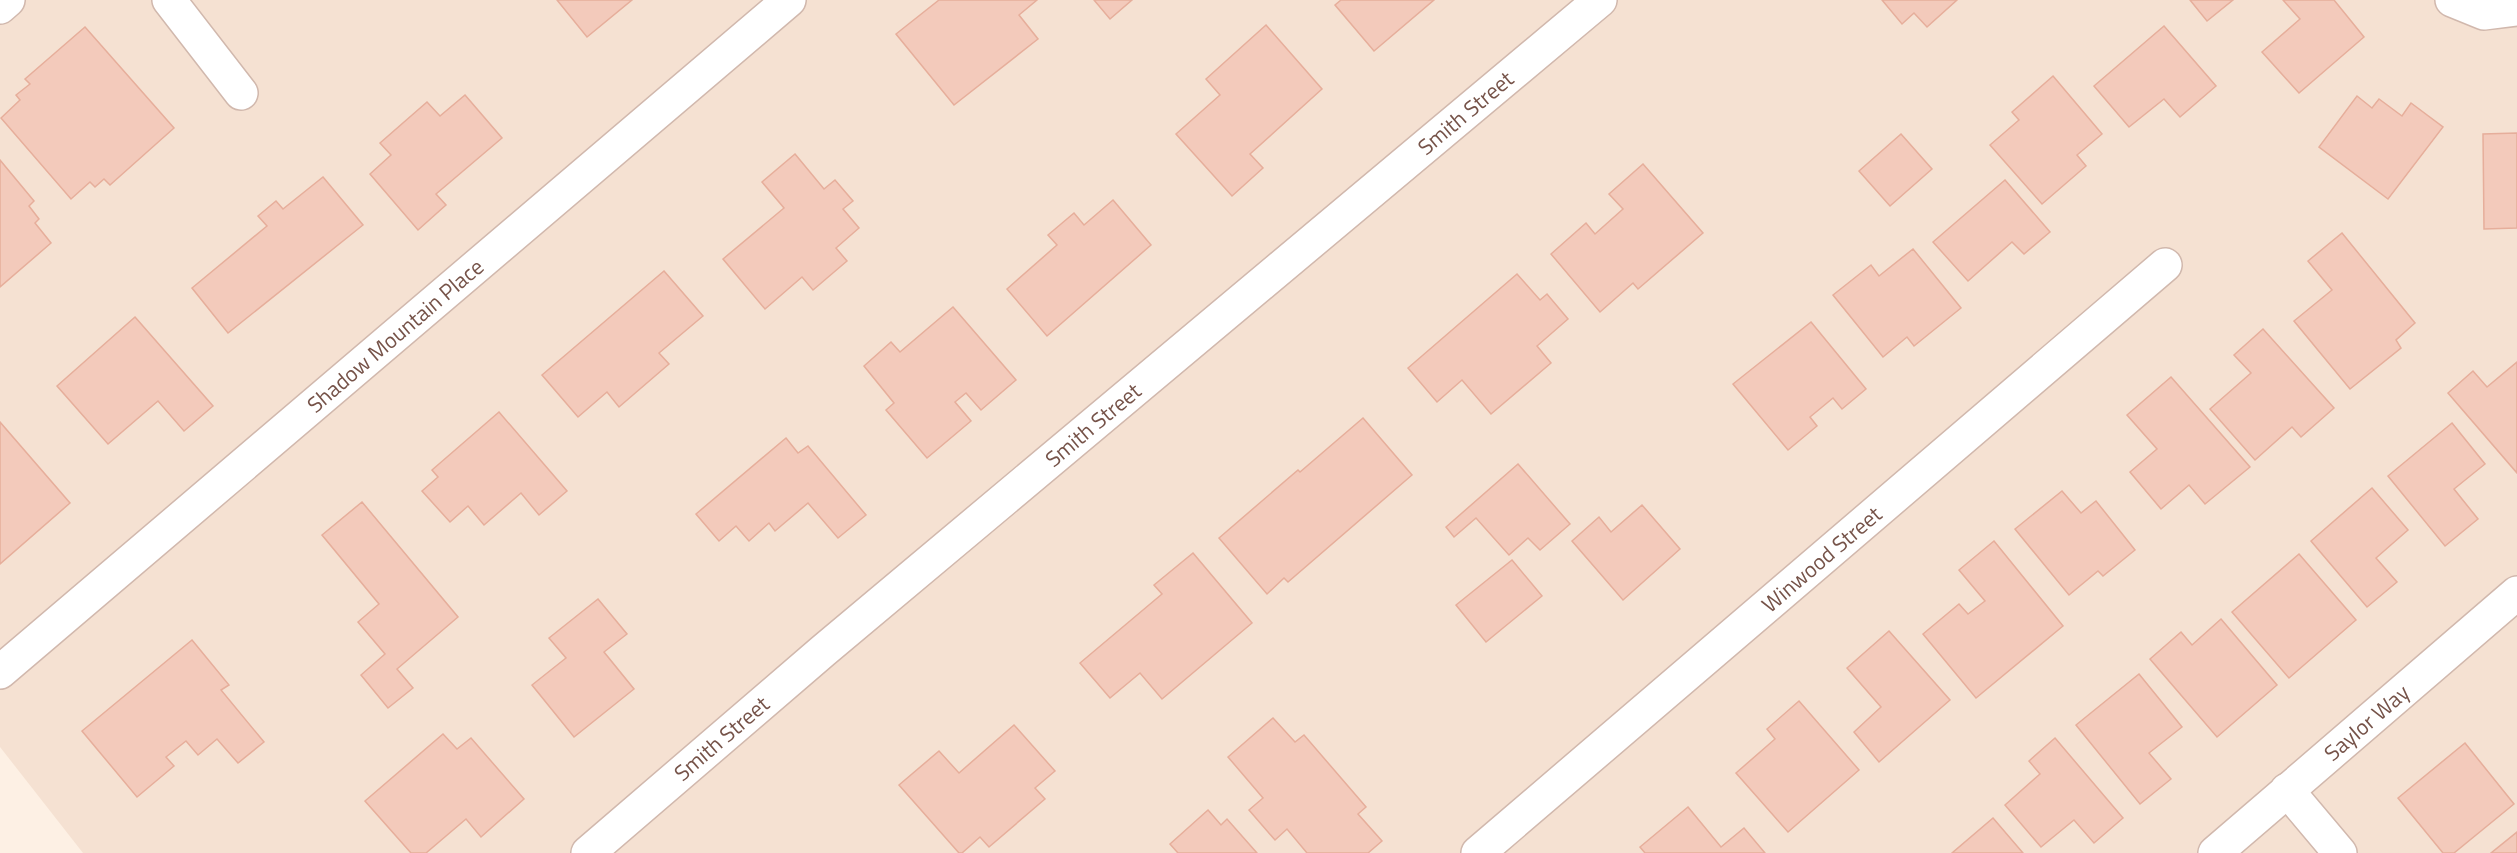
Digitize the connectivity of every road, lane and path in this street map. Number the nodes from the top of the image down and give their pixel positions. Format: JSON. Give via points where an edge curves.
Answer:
{"nodes":[{"id":1,"x":8,"y":0,"type":"edge"},
{"id":2,"x":169,"y":0,"type":"edge"},
{"id":3,"x":789,"y":0,"type":"edge"},
{"id":4,"x":1600,"y":0,"type":"edge"},
{"id":5,"x":2452,"y":0,"type":"edge"},
{"id":6,"x":0,"y":7,"type":"edge"},
{"id":7,"x":2517,"y":9,"type":"edge"},
{"id":8,"x":241,"y":93,"type":"dead end"},
{"id":9,"x":2164,"y":265,"type":"dead end"},
{"id":10,"x":2517,"y":593,"type":"edge"},
{"id":11,"x":0,"y":672,"type":"edge"},
{"id":12,"x":2288,"y":790,"type":"junction"},
{"id":13,"x":588,"y":853,"type":"edge"},
{"id":14,"x":1478,"y":853,"type":"edge"},
{"id":15,"x":2215,"y":853,"type":"edge"},
{"id":16,"x":2340,"y":853,"type":"edge"}],
"edges":[{"from":1,"to":6,"type":"street"},
{"from":2,"to":8,"type":"street"},
{"from":3,"to":11,"type":"street","name":"Shadow Mountain Place"},
{"from":4,"to":13,"type":"street","name":"Smith Street"},
{"from":5,"to":7,"type":"street","via":[[2484,13]]},
{"from":9,"to":14,"type":"street","name":"Winwood Street"},
{"from":10,"to":12,"type":"street","name":"Saylor Way"},
{"from":12,"to":15,"type":"street","name":"Saylor Way"},
{"from":12,"to":16,"type":"street"}]}
